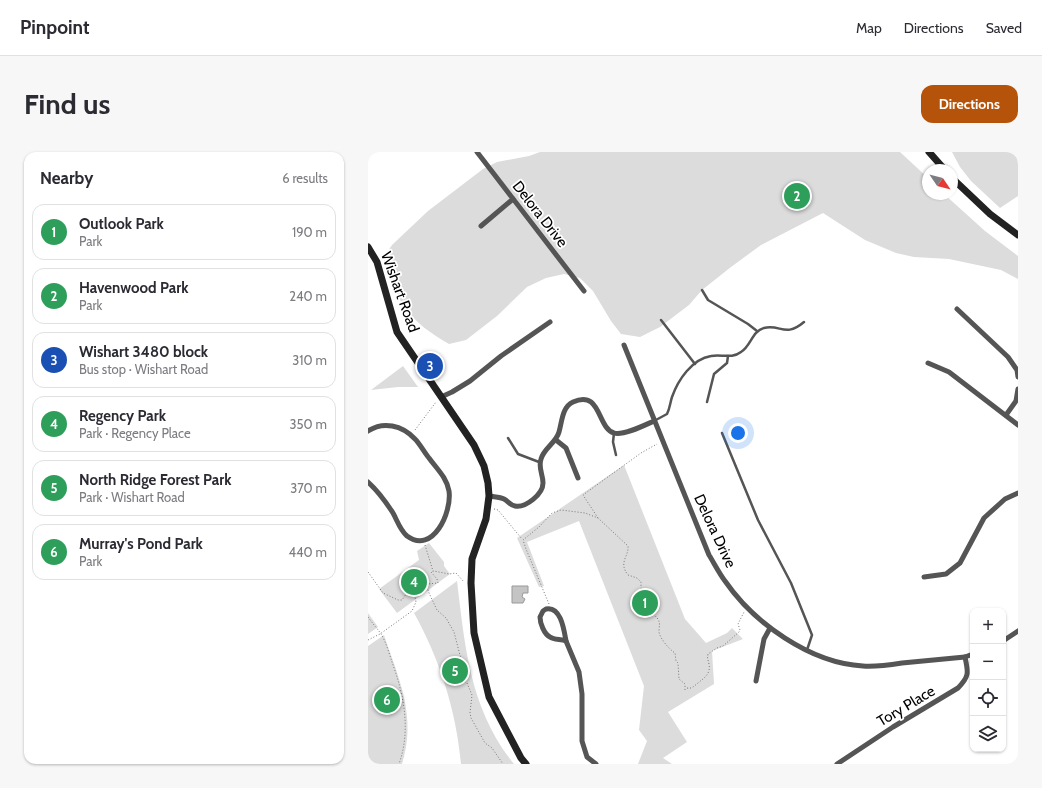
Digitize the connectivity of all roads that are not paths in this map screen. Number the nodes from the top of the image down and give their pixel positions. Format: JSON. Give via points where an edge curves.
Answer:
{"nodes":[{"id":1,"x":477,"y":152,"type":"edge"},
{"id":2,"x":929,"y":152,"type":"edge"},
{"id":3,"x":939,"y":164,"type":"edge"},
{"id":4,"x":958,"y":184,"type":"edge"},
{"id":5,"x":513,"y":199,"type":"junction"},
{"id":6,"x":481,"y":226,"type":"dead end"},
{"id":7,"x":1018,"y":234,"type":"edge"},
{"id":8,"x":368,"y":247,"type":"edge"},
{"id":9,"x":702,"y":290,"type":"dead end"},
{"id":10,"x":584,"y":291,"type":"dead end"},
{"id":11,"x":957,"y":309,"type":"dead end"},
{"id":12,"x":661,"y":320,"type":"dead end"},
{"id":13,"x":550,"y":322,"type":"dead end"},
{"id":14,"x":804,"y":322,"type":"dead end"},
{"id":15,"x":757,"y":332,"type":"junction"},
{"id":16,"x":624,"y":345,"type":"dead end"},
{"id":17,"x":728,"y":356,"type":"junction"},
{"id":18,"x":928,"y":363,"type":"dead end"},
{"id":19,"x":695,"y":364,"type":"junction"},
{"id":20,"x":1018,"y":376,"type":"edge"},
{"id":21,"x":1018,"y":389,"type":"edge"},
{"id":22,"x":441,"y":397,"type":"junction"},
{"id":23,"x":707,"y":402,"type":"dead end"},
{"id":24,"x":1006,"y":415,"type":"junction"},
{"id":25,"x":654,"y":421,"type":"junction"},
{"id":26,"x":1018,"y":425,"type":"edge"},
{"id":27,"x":368,"y":431,"type":"edge"},
{"id":28,"x":614,"y":433,"type":"junction"},
{"id":29,"x":722,"y":433,"type":"dead end"},
{"id":30,"x":508,"y":438,"type":"dead end"},
{"id":31,"x":556,"y":440,"type":"junction"},
{"id":32,"x":616,"y":455,"type":"dead end"},
{"id":33,"x":540,"y":462,"type":"junction"},
{"id":34,"x":578,"y":478,"type":"dead end"},
{"id":35,"x":368,"y":482,"type":"edge"},
{"id":36,"x":1018,"y":493,"type":"edge"},
{"id":37,"x":489,"y":496,"type":"junction"},
{"id":38,"x":924,"y":577,"type":"dead end"},
{"id":39,"x":770,"y":628,"type":"junction"},
{"id":40,"x":1018,"y":632,"type":"edge"},
{"id":41,"x":1006,"y":639,"type":"edge"},
{"id":42,"x":566,"y":641,"type":"junction"},
{"id":43,"x":807,"y":650,"type":"junction"},
{"id":44,"x":970,"y":655,"type":"edge"},
{"id":45,"x":965,"y":657,"type":"junction"},
{"id":46,"x":756,"y":681,"type":"dead end"},
{"id":47,"x":526,"y":764,"type":"edge"},
{"id":48,"x":596,"y":764,"type":"edge"},
{"id":49,"x":837,"y":764,"type":"edge"}],
"edges":[{"from":1,"to":5,"type":"street","name":"Delora Drive"},
{"from":2,"to":3,"type":"street"},
{"from":4,"to":7,"type":"street","via":[[990,214]]},
{"from":5,"to":6,"type":"street"},
{"from":5,"to":10,"type":"street","name":"Delora Drive"},
{"from":8,"to":22,"type":"street","name":"Wishart Road","via":[[376,262],[397,332]]},
{"from":9,"to":15,"type":"lane","via":[[708,300]]},
{"from":11,"to":20,"type":"street","via":[[1008,357]]},
{"from":12,"to":19,"type":"lane"},
{"from":13,"to":22,"type":"street","via":[[500,356],[470,381]]},
{"from":14,"to":15,"type":"lane","via":[[790,330],[770,327]]},
{"from":15,"to":17,"type":"lane","via":[[744,350]]},
{"from":16,"to":25,"type":"street","name":"Delora Drive"},
{"from":17,"to":19,"type":"lane","via":[[711,356]]},
{"from":17,"to":23,"type":"lane","via":[[727,363],[717,370],[712,378]]},
{"from":18,"to":24,"type":"street","via":[[949,372]]},
{"from":19,"to":25,"type":"lane","via":[[687,371],[675,391],[667,414]]},
{"from":21,"to":24,"type":"street","via":[[1016,401]]},
{"from":22,"to":37,"type":"street","name":"Wishart Road","via":[[474,445],[484,466]]},
{"from":24,"to":26,"type":"street"},
{"from":25,"to":28,"type":"street"},
{"from":25,"to":39,"type":"street","name":"Delora Drive","via":[[709,555],[725,581],[748,608]]},
{"from":27,"to":35,"type":"street","via":[[392,426],[411,435],[440,471],[447,485],[449,504],[444,521],[430,537],[423,540],[413,539],[398,524],[378,492]]},
{"from":28,"to":31,"type":"street","via":[[606,428],[596,407],[581,400],[572,402],[565,409]]},
{"from":28,"to":32,"type":"lane"},
{"from":29,"to":43,"type":"lane","via":[[758,520],[791,583],[812,635]]},
{"from":30,"to":33,"type":"lane","via":[[518,454]]},
{"from":31,"to":33,"type":"street","via":[[544,452]]},
{"from":31,"to":34,"type":"street","via":[[566,448]]},
{"from":33,"to":37,"type":"street","via":[[542,487],[539,493],[524,505],[514,506],[500,498]]},
{"from":36,"to":38,"type":"street","via":[[1005,499],[984,518],[960,563],[946,574]]},
{"from":37,"to":47,"type":"street","name":"Wishart Road","via":[[486,519],[472,559],[474,634],[489,697]]},
{"from":39,"to":43,"type":"street","name":"Delora Drive"},
{"from":39,"to":46,"type":"street","via":[[764,639]]},
{"from":40,"to":41,"type":"street"},
{"from":42,"to":42,"type":"street","via":[[551,638],[546,634],[540,617],[543,611],[549,608],[555,610]]},
{"from":42,"to":48,"type":"street","via":[[578,672],[582,694],[582,741],[587,757]]},
{"from":43,"to":45,"type":"street","name":"Delora Drive","via":[[839,662],[864,666]]},
{"from":44,"to":45,"type":"street","name":"Delora Drive"},
{"from":45,"to":49,"type":"street","name":"Tory Place","via":[[968,672],[966,681],[958,688]]}]}
